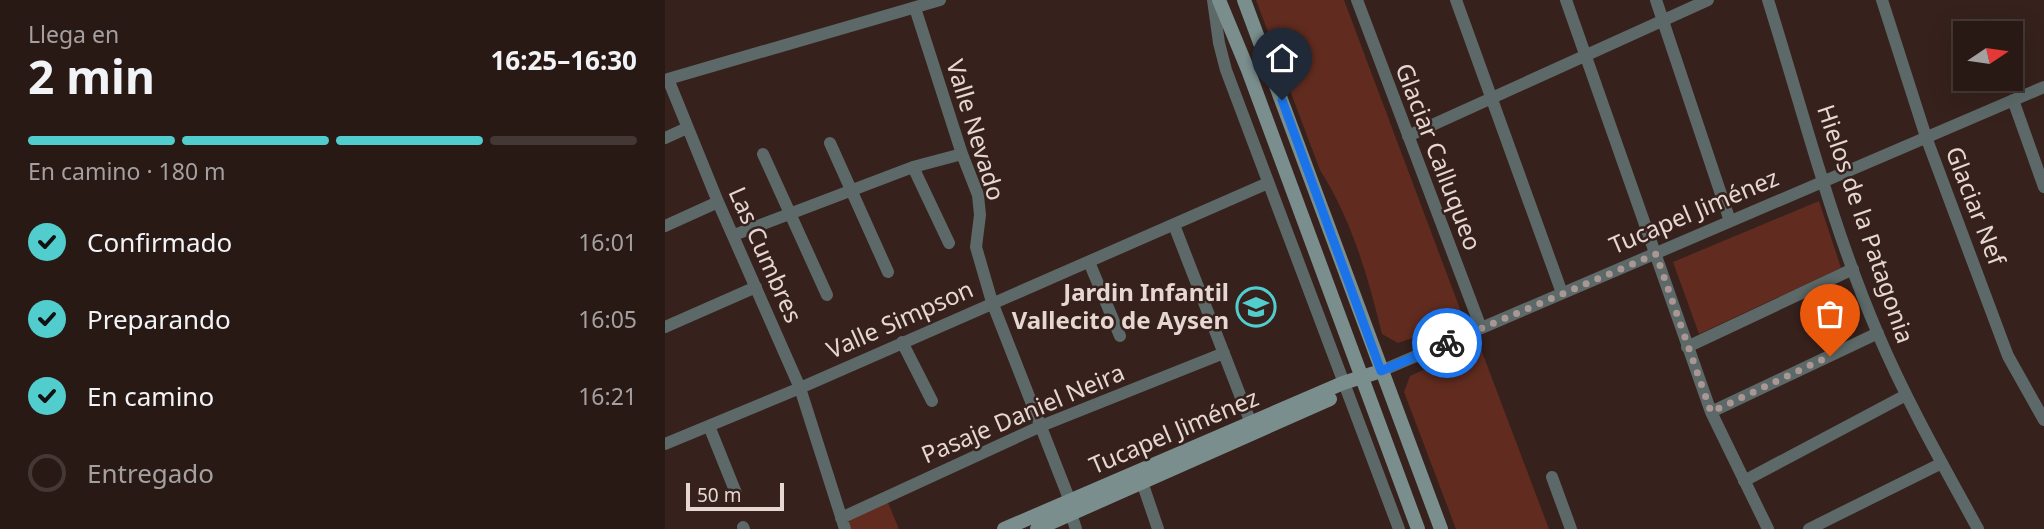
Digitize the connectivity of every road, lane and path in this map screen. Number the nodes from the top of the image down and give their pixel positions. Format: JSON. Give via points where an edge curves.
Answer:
{"nodes":[{"id":1,"x":940,"y":0,"type":"edge"},
{"id":2,"x":1213,"y":0,"type":"edge"},
{"id":3,"x":1219,"y":0,"type":"edge"},
{"id":4,"x":1244,"y":0,"type":"edge"},
{"id":5,"x":1357,"y":0,"type":"edge"},
{"id":6,"x":1456,"y":0,"type":"edge"},
{"id":7,"x":1566,"y":0,"type":"edge"},
{"id":8,"x":1656,"y":0,"type":"edge"},
{"id":9,"x":1708,"y":0,"type":"edge"},
{"id":10,"x":1768,"y":0,"type":"edge"},
{"id":11,"x":1882,"y":0,"type":"edge"},
{"id":12,"x":915,"y":8,"type":"junction"},
{"id":13,"x":1663,"y":20,"type":"junction"},
{"id":14,"x":1586,"y":55,"type":"junction"},
{"id":15,"x":2044,"y":87,"type":"edge"},
{"id":16,"x":1492,"y":98,"type":"junction"},
{"id":17,"x":2013,"y":100,"type":"junction"},
{"id":18,"x":687,"y":128,"type":"junction"},
{"id":19,"x":1408,"y":136,"type":"junction"},
{"id":20,"x":1926,"y":137,"type":"junction"},
{"id":21,"x":665,"y":138,"type":"edge"},
{"id":22,"x":830,"y":143,"type":"dead end"},
{"id":23,"x":763,"y":154,"type":"dead end"},
{"id":24,"x":962,"y":154,"type":"junction"},
{"id":25,"x":913,"y":167,"type":"junction"},
{"id":26,"x":1824,"y":181,"type":"junction"},
{"id":27,"x":1268,"y":183,"type":"junction"},
{"id":28,"x":2044,"y":187,"type":"edge"},
{"id":29,"x":852,"y":192,"type":"junction"},
{"id":30,"x":718,"y":202,"type":"junction"},
{"id":31,"x":790,"y":213,"type":"junction"},
{"id":32,"x":1730,"y":221,"type":"junction"},
{"id":33,"x":1174,"y":225,"type":"junction"},
{"id":34,"x":665,"y":226,"type":"edge"},
{"id":35,"x":734,"y":235,"type":"junction"},
{"id":36,"x":949,"y":243,"type":"dead end"},
{"id":37,"x":1656,"y":254,"type":"junction"},
{"id":38,"x":1089,"y":261,"type":"junction"},
{"id":39,"x":1853,"y":269,"type":"junction"},
{"id":40,"x":888,"y":272,"type":"dead end"},
{"id":41,"x":756,"y":287,"type":"junction"},
{"id":42,"x":1562,"y":293,"type":"junction"},
{"id":43,"x":827,"y":295,"type":"dead end"},
{"id":44,"x":992,"y":302,"type":"junction"},
{"id":45,"x":665,"y":327,"type":"edge"},
{"id":46,"x":1481,"y":328,"type":"junction"},
{"id":47,"x":1878,"y":333,"type":"junction"},
{"id":48,"x":1119,"y":336,"type":"dead end"},
{"id":49,"x":902,"y":342,"type":"junction"},
{"id":50,"x":1687,"y":347,"type":"junction"},
{"id":51,"x":1224,"y":353,"type":"junction"},
{"id":52,"x":1381,"y":371,"type":"junction"},
{"id":53,"x":1362,"y":379,"type":"junction"},
{"id":54,"x":800,"y":388,"type":"junction"},
{"id":55,"x":1345,"y":388,"type":"junction"},
{"id":56,"x":1906,"y":395,"type":"junction"},
{"id":57,"x":932,"y":401,"type":"dead end"},
{"id":58,"x":1711,"y":412,"type":"junction"},
{"id":59,"x":2044,"y":420,"type":"edge"},
{"id":60,"x":709,"y":426,"type":"junction"},
{"id":61,"x":1041,"y":426,"type":"junction"},
{"id":62,"x":1254,"y":429,"type":"junction"},
{"id":63,"x":665,"y":444,"type":"edge"},
{"id":64,"x":1942,"y":463,"type":"junction"},
{"id":65,"x":1552,"y":477,"type":"dead end"},
{"id":66,"x":1744,"y":481,"type":"junction"},
{"id":67,"x":1142,"y":482,"type":"junction"},
{"id":68,"x":736,"y":493,"type":"dead end"},
{"id":69,"x":1070,"y":507,"type":"junction"},
{"id":70,"x":843,"y":523,"type":"edge"},
{"id":71,"x":1974,"y":528,"type":"edge"},
{"id":72,"x":1004,"y":529,"type":"edge"},
{"id":73,"x":1037,"y":529,"type":"edge"},
{"id":74,"x":1076,"y":529,"type":"edge"},
{"id":75,"x":1158,"y":529,"type":"edge"},
{"id":76,"x":1399,"y":529,"type":"edge"},
{"id":77,"x":1418,"y":529,"type":"edge"},
{"id":78,"x":1441,"y":529,"type":"edge"},
{"id":79,"x":1571,"y":529,"type":"edge"},
{"id":80,"x":1769,"y":529,"type":"edge"},
{"id":81,"x":1808,"y":529,"type":"edge"}],
"edges":[{"from":1,"to":12,"type":"street"},
{"from":2,"to":27,"type":"street","via":[[1226,70]]},
{"from":3,"to":53,"type":"main road"},
{"from":4,"to":52,"type":"main road"},
{"from":5,"to":19,"type":"street","name":"Glaciar Calluqueo"},
{"from":6,"to":16,"type":"street"},
{"from":7,"to":14,"type":"street"},
{"from":8,"to":13,"type":"street"},
{"from":9,"to":13,"type":"street"},
{"from":10,"to":26,"type":"street","name":"Hielos de la Patagonia"},
{"from":11,"to":20,"type":"street","name":"Glaciar Nef"},
{"from":12,"to":18,"type":"street","name":"Las Cumbres","via":[[668,79]]},
{"from":12,"to":24,"type":"street","name":"Valle Nevado"},
{"from":13,"to":14,"type":"street"},
{"from":13,"to":32,"type":"street"},
{"from":14,"to":16,"type":"street"},
{"from":14,"to":37,"type":"street"},
{"from":15,"to":17,"type":"street","name":"Tucapel Jiménez"},
{"from":16,"to":19,"type":"street"},
{"from":16,"to":42,"type":"street"},
{"from":17,"to":20,"type":"street","name":"Tucapel Jiménez"},
{"from":17,"to":28,"type":"street"},
{"from":18,"to":21,"type":"street"},
{"from":18,"to":30,"type":"street","name":"Las Cumbres"},
{"from":19,"to":46,"type":"street","name":"Glaciar Calluqueo"},
{"from":20,"to":26,"type":"street","name":"Tucapel Jiménez"},
{"from":20,"to":59,"type":"street","name":"Glaciar Nef","via":[[2008,356]]},
{"from":22,"to":29,"type":"street"},
{"from":23,"to":31,"type":"street"},
{"from":24,"to":25,"type":"street"},
{"from":24,"to":44,"type":"street","name":"Valle Nevado","via":[[980,203],[977,247]]},
{"from":25,"to":29,"type":"street"},
{"from":25,"to":36,"type":"street"},
{"from":26,"to":32,"type":"street","name":"Tucapel Jiménez"},
{"from":26,"to":39,"type":"street","name":"Hielos de la Patagonia"},
{"from":27,"to":33,"type":"street","name":"Valle Simpson"},
{"from":27,"to":55,"type":"street"},
{"from":29,"to":31,"type":"street"},
{"from":29,"to":40,"type":"street"},
{"from":30,"to":34,"type":"street"},
{"from":30,"to":35,"type":"street","name":"Las Cumbres"},
{"from":31,"to":35,"type":"street"},
{"from":31,"to":43,"type":"street"},
{"from":32,"to":37,"type":"street","name":"Tucapel Jiménez"},
{"from":33,"to":38,"type":"street","name":"Valle Simpson"},
{"from":33,"to":51,"type":"street"},
{"from":35,"to":41,"type":"street","name":"Las Cumbres"},
{"from":37,"to":42,"type":"street","name":"Tucapel Jiménez"},
{"from":37,"to":50,"type":"street"},
{"from":38,"to":44,"type":"street","name":"Valle Simpson"},
{"from":38,"to":48,"type":"street"},
{"from":39,"to":47,"type":"street","name":"Hielos de la Patagonia"},
{"from":39,"to":50,"type":"street"},
{"from":41,"to":45,"type":"street"},
{"from":41,"to":54,"type":"street","name":"Las Cumbres"},
{"from":42,"to":46,"type":"street","name":"Tucapel Jiménez"},
{"from":44,"to":49,"type":"street","name":"Valle Simpson"},
{"from":44,"to":61,"type":"street","name":"Valle Nevado"},
{"from":46,"to":52,"type":"street","name":"Tucapel Jiménez"},
{"from":47,"to":56,"type":"street","name":"Hielos de la Patagonia"},
{"from":47,"to":58,"type":"street"},
{"from":49,"to":54,"type":"street","name":"Valle Simpson"},
{"from":49,"to":57,"type":"street"},
{"from":50,"to":58,"type":"street"},
{"from":51,"to":61,"type":"street","name":"Pasaje Daniel Neira"},
{"from":51,"to":62,"type":"street"},
{"from":52,"to":53,"type":"main road","name":"Tucapel Jiménez"},
{"from":52,"to":78,"type":"main road"},
{"from":53,"to":55,"type":"main road","name":"Tucapel Jiménez"},
{"from":53,"to":77,"type":"main road"},
{"from":54,"to":60,"type":"street","name":"Valle Simpson"},
{"from":54,"to":70,"type":"street","name":"Las Cumbres"},
{"from":55,"to":62,"type":"main road","name":"Tucapel Jiménez"},
{"from":55,"to":76,"type":"street"},
{"from":56,"to":64,"type":"street","name":"Hielos de la Patagonia"},
{"from":56,"to":66,"type":"street"},
{"from":58,"to":66,"type":"street"},
{"from":60,"to":63,"type":"street","name":"Valle Simpson"},
{"from":60,"to":68,"type":"street"},
{"from":61,"to":69,"type":"street","name":"Valle Nevado"},
{"from":61,"to":70,"type":"street","name":"Pasaje Daniel Neira"},
{"from":62,"to":67,"type":"main road","name":"Tucapel Jiménez"},
{"from":62,"to":69,"type":"main road","name":"Tucapel Jiménez"},
{"from":64,"to":71,"type":"street","name":"Hielos de la Patagonia"},
{"from":64,"to":81,"type":"street"},
{"from":65,"to":79,"type":"street"},
{"from":66,"to":80,"type":"street"},
{"from":67,"to":69,"type":"main road","name":"Tucapel Jiménez"},
{"from":67,"to":75,"type":"street"},
{"from":69,"to":72,"type":"main road","name":"Tucapel Jiménez"},
{"from":69,"to":73,"type":"main road","name":"Tucapel Jiménez"},
{"from":69,"to":74,"type":"street","name":"Valle Nevado"}]}
